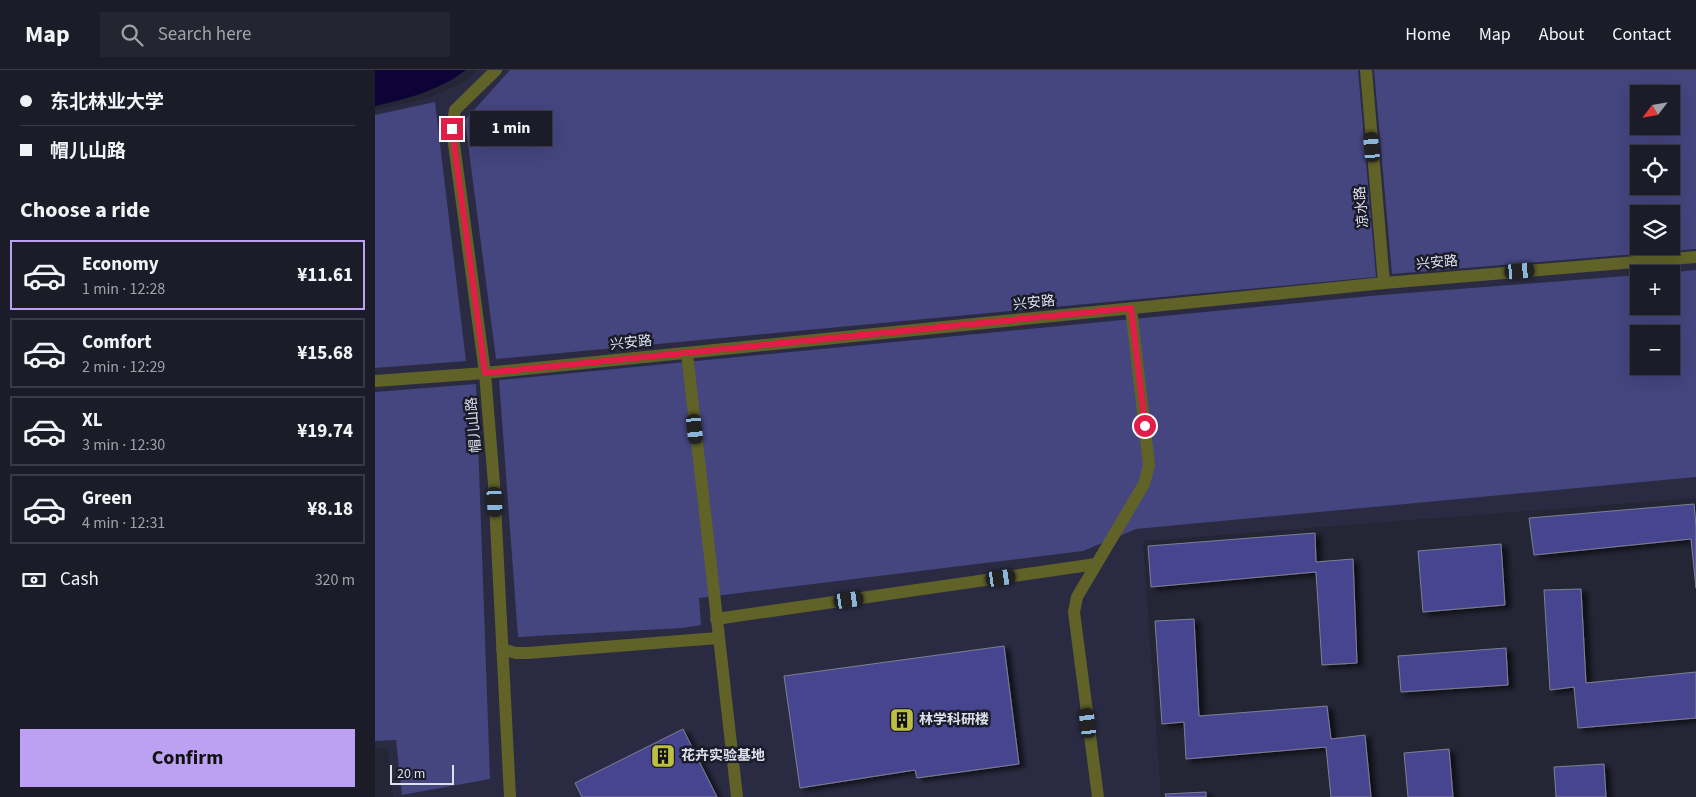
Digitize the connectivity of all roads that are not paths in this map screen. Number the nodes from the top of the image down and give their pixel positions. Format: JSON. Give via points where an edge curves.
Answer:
{"nodes":[{"id":1,"x":496,"y":70,"type":"edge"},
{"id":2,"x":1366,"y":70,"type":"edge"},
{"id":3,"x":1696,"y":256,"type":"edge"},
{"id":4,"x":1384,"y":283,"type":"junction"},
{"id":5,"x":1131,"y":308,"type":"junction"},
{"id":6,"x":687,"y":353,"type":"junction"},
{"id":7,"x":485,"y":373,"type":"junction"},
{"id":8,"x":375,"y":381,"type":"edge"},
{"id":9,"x":1096,"y":564,"type":"junction"},
{"id":10,"x":716,"y":619,"type":"junction"},
{"id":11,"x":718,"y":638,"type":"junction"},
{"id":12,"x":502,"y":649,"type":"junction"},
{"id":13,"x":510,"y":797,"type":"edge"},
{"id":14,"x":737,"y":797,"type":"edge"},
{"id":15,"x":1098,"y":797,"type":"edge"}],
"edges":[{"from":1,"to":7,"type":"street","name":"帽儿山路","via":[[455,110],[452,129]]},
{"from":2,"to":4,"type":"street","name":"凉水路"},
{"from":3,"to":4,"type":"street","name":"兴安路"},
{"from":4,"to":5,"type":"street","name":"兴安路"},
{"from":5,"to":6,"type":"street","name":"兴安路"},
{"from":5,"to":9,"type":"street","via":[[1149,465],[1144,484]]},
{"from":6,"to":7,"type":"street","name":"兴安路"},
{"from":6,"to":10,"type":"street"},
{"from":7,"to":8,"type":"street","name":"兴安路"},
{"from":7,"to":12,"type":"street","name":"帽儿山路"},
{"from":9,"to":10,"type":"street"},
{"from":9,"to":15,"type":"street","via":[[1077,597],[1074,612]]},
{"from":10,"to":11,"type":"street"},
{"from":11,"to":12,"type":"street","via":[[528,653]]},
{"from":11,"to":14,"type":"street"},
{"from":12,"to":13,"type":"street","name":"帽儿山路"}]}
